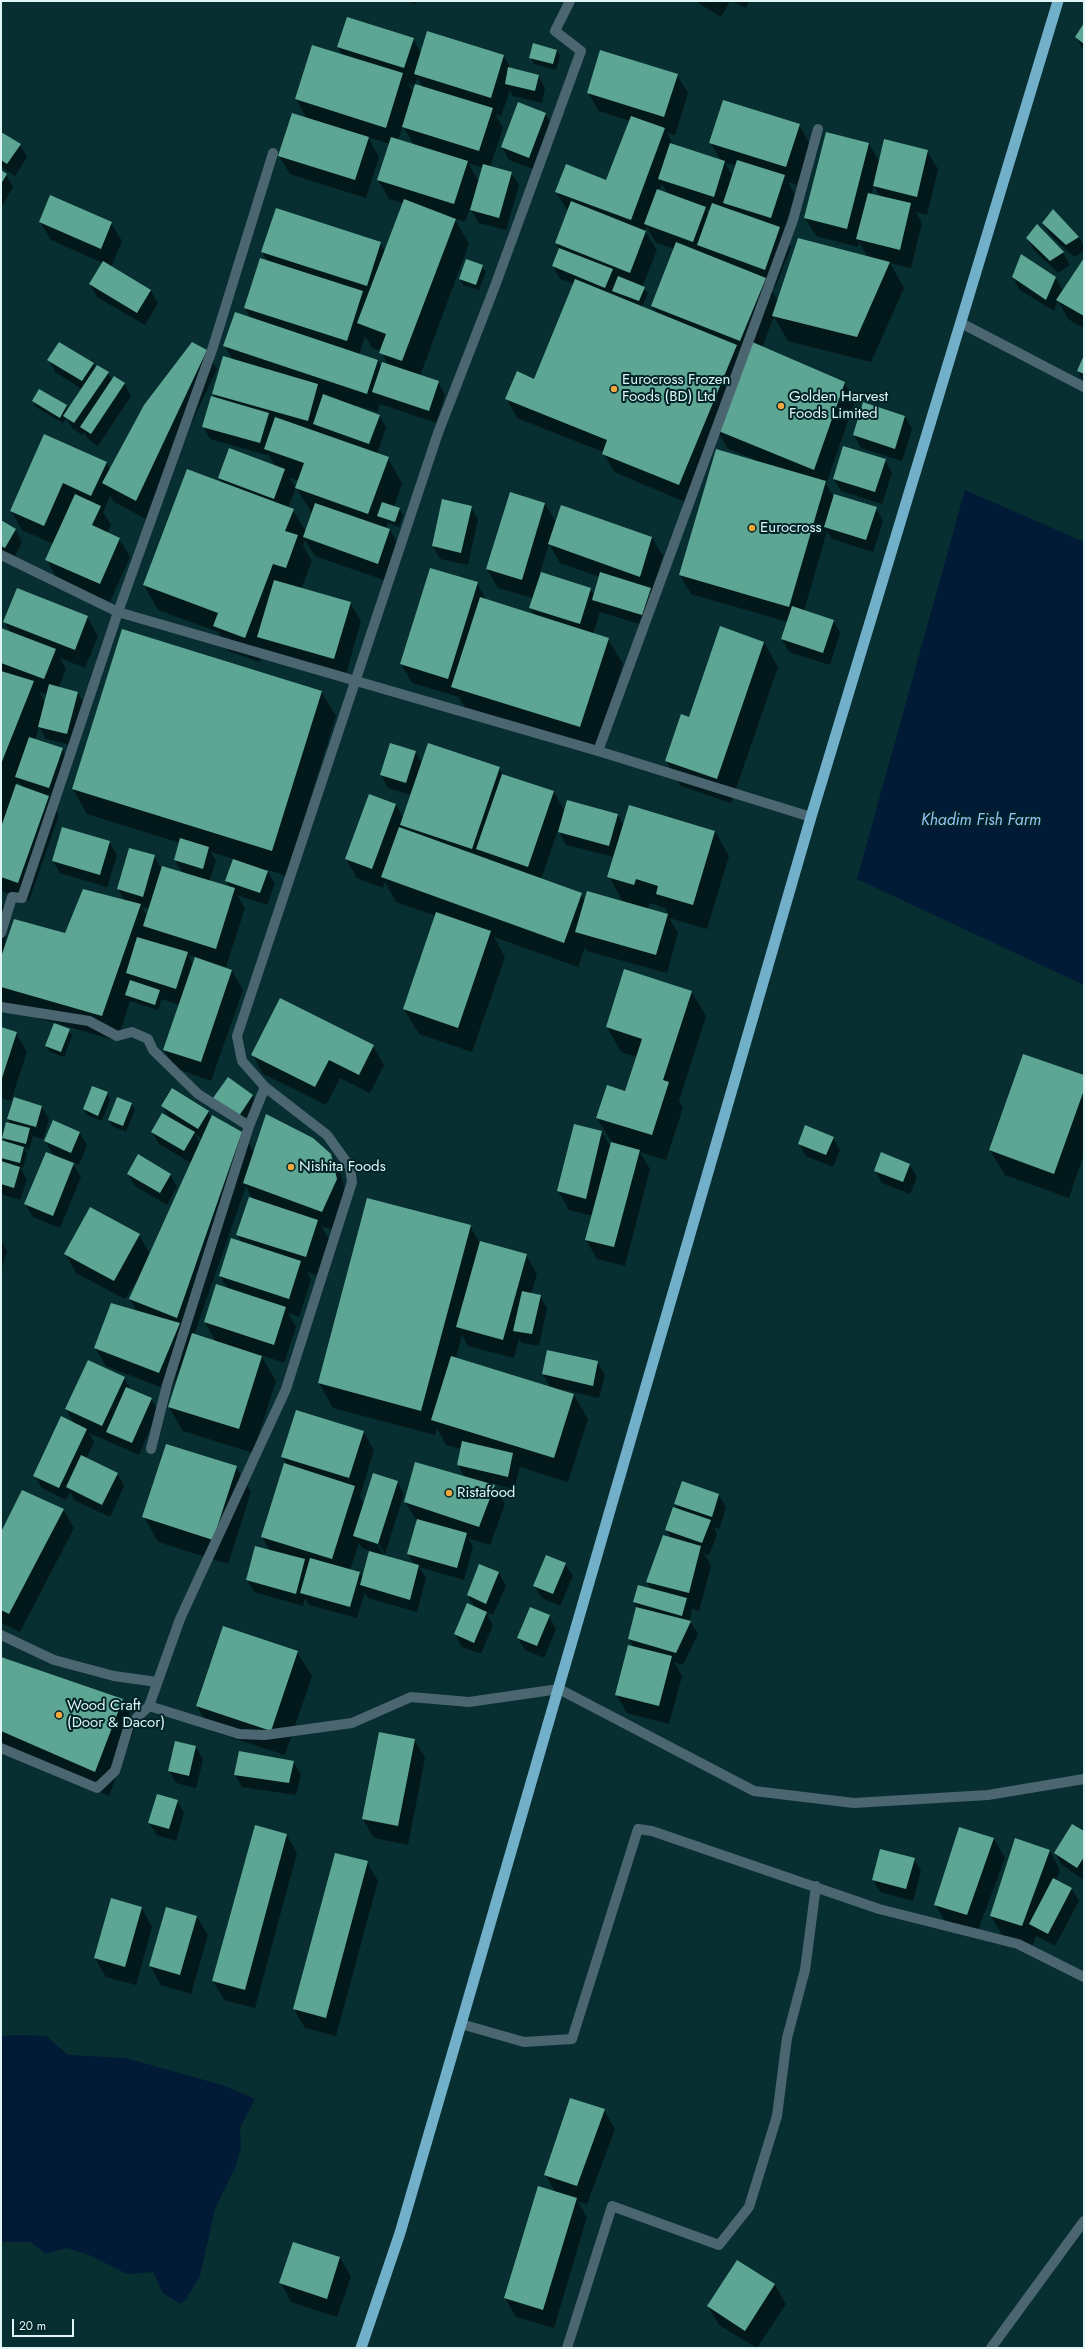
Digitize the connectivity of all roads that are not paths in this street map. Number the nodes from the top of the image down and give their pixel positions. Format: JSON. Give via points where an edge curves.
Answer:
{"nodes":[{"id":1,"x":570,"y":1,"type":"edge"},
{"id":2,"x":1058,"y":1,"type":"edge"},
{"id":3,"x":818,"y":129,"type":"dead end"},
{"id":4,"x":273,"y":153,"type":"dead end"},
{"id":5,"x":961,"y":323,"type":"junction"},
{"id":6,"x":1084,"y":387,"type":"edge"},
{"id":7,"x":1,"y":555,"type":"edge"},
{"id":8,"x":118,"y":612,"type":"junction"},
{"id":9,"x":355,"y":681,"type":"junction"},
{"id":10,"x":598,"y":751,"type":"junction"},
{"id":11,"x":811,"y":817,"type":"junction"},
{"id":12,"x":1,"y":933,"type":"edge"},
{"id":13,"x":1,"y":1007,"type":"edge"},
{"id":14,"x":265,"y":1087,"type":"junction"},
{"id":15,"x":249,"y":1126,"type":"junction"},
{"id":16,"x":151,"y":1449,"type":"dead end"},
{"id":17,"x":1,"y":1635,"type":"edge"},
{"id":18,"x":157,"y":1682,"type":"junction"},
{"id":19,"x":559,"y":1689,"type":"junction"},
{"id":20,"x":149,"y":1706,"type":"junction"},
{"id":21,"x":1,"y":1748,"type":"edge"},
{"id":22,"x":1084,"y":1779,"type":"edge"},
{"id":23,"x":816,"y":1886,"type":"junction"},
{"id":24,"x":1084,"y":1977,"type":"edge"},
{"id":25,"x":461,"y":2024,"type":"junction"},
{"id":26,"x":1084,"y":2221,"type":"edge"},
{"id":27,"x":361,"y":2348,"type":"edge"},
{"id":28,"x":566,"y":2348,"type":"edge"},
{"id":29,"x":991,"y":2348,"type":"edge"}],
"edges":[{"from":1,"to":9,"type":"street","via":[[555,31],[581,52],[496,286],[438,433]]},
{"from":2,"to":5,"type":"highway"},
{"from":3,"to":10,"type":"street","via":[[794,220]]},
{"from":4,"to":8,"type":"street","via":[[212,347]]},
{"from":5,"to":6,"type":"street"},
{"from":5,"to":11,"type":"highway"},
{"from":7,"to":8,"type":"street"},
{"from":8,"to":9,"type":"street"},
{"from":8,"to":12,"type":"street","via":[[22,898],[12,897]]},
{"from":9,"to":10,"type":"street"},
{"from":9,"to":14,"type":"street","via":[[237,1036],[242,1061]]},
{"from":10,"to":11,"type":"street"},
{"from":11,"to":19,"type":"highway"},
{"from":13,"to":15,"type":"street","via":[[89,1021],[117,1036],[132,1032],[148,1039],[154,1050],[198,1094]]},
{"from":14,"to":15,"type":"street"},
{"from":14,"to":18,"type":"street","via":[[327,1135],[350,1167],[352,1182],[286,1388],[180,1619]]},
{"from":15,"to":16,"type":"street","via":[[167,1385]]},
{"from":17,"to":18,"type":"street","via":[[54,1660],[114,1676]]},
{"from":18,"to":20,"type":"street"},
{"from":19,"to":20,"type":"street","via":[[469,1702],[411,1697],[352,1723],[265,1735],[239,1734]]},
{"from":19,"to":22,"type":"street","via":[[754,1790],[854,1803],[988,1795]]},
{"from":19,"to":25,"type":"highway"},
{"from":20,"to":21,"type":"street","via":[[129,1726],[115,1771],[97,1788]]},
{"from":23,"to":24,"type":"street","via":[[878,1909],[1018,1944]]},
{"from":23,"to":25,"type":"street","via":[[652,1831],[638,1830],[572,2039],[524,2042]]},
{"from":23,"to":28,"type":"street","via":[[805,1970],[787,2038],[777,2116],[749,2207],[719,2245],[612,2206]]},
{"from":25,"to":27,"type":"highway","via":[[400,2233]]},
{"from":26,"to":29,"type":"street"}]}
